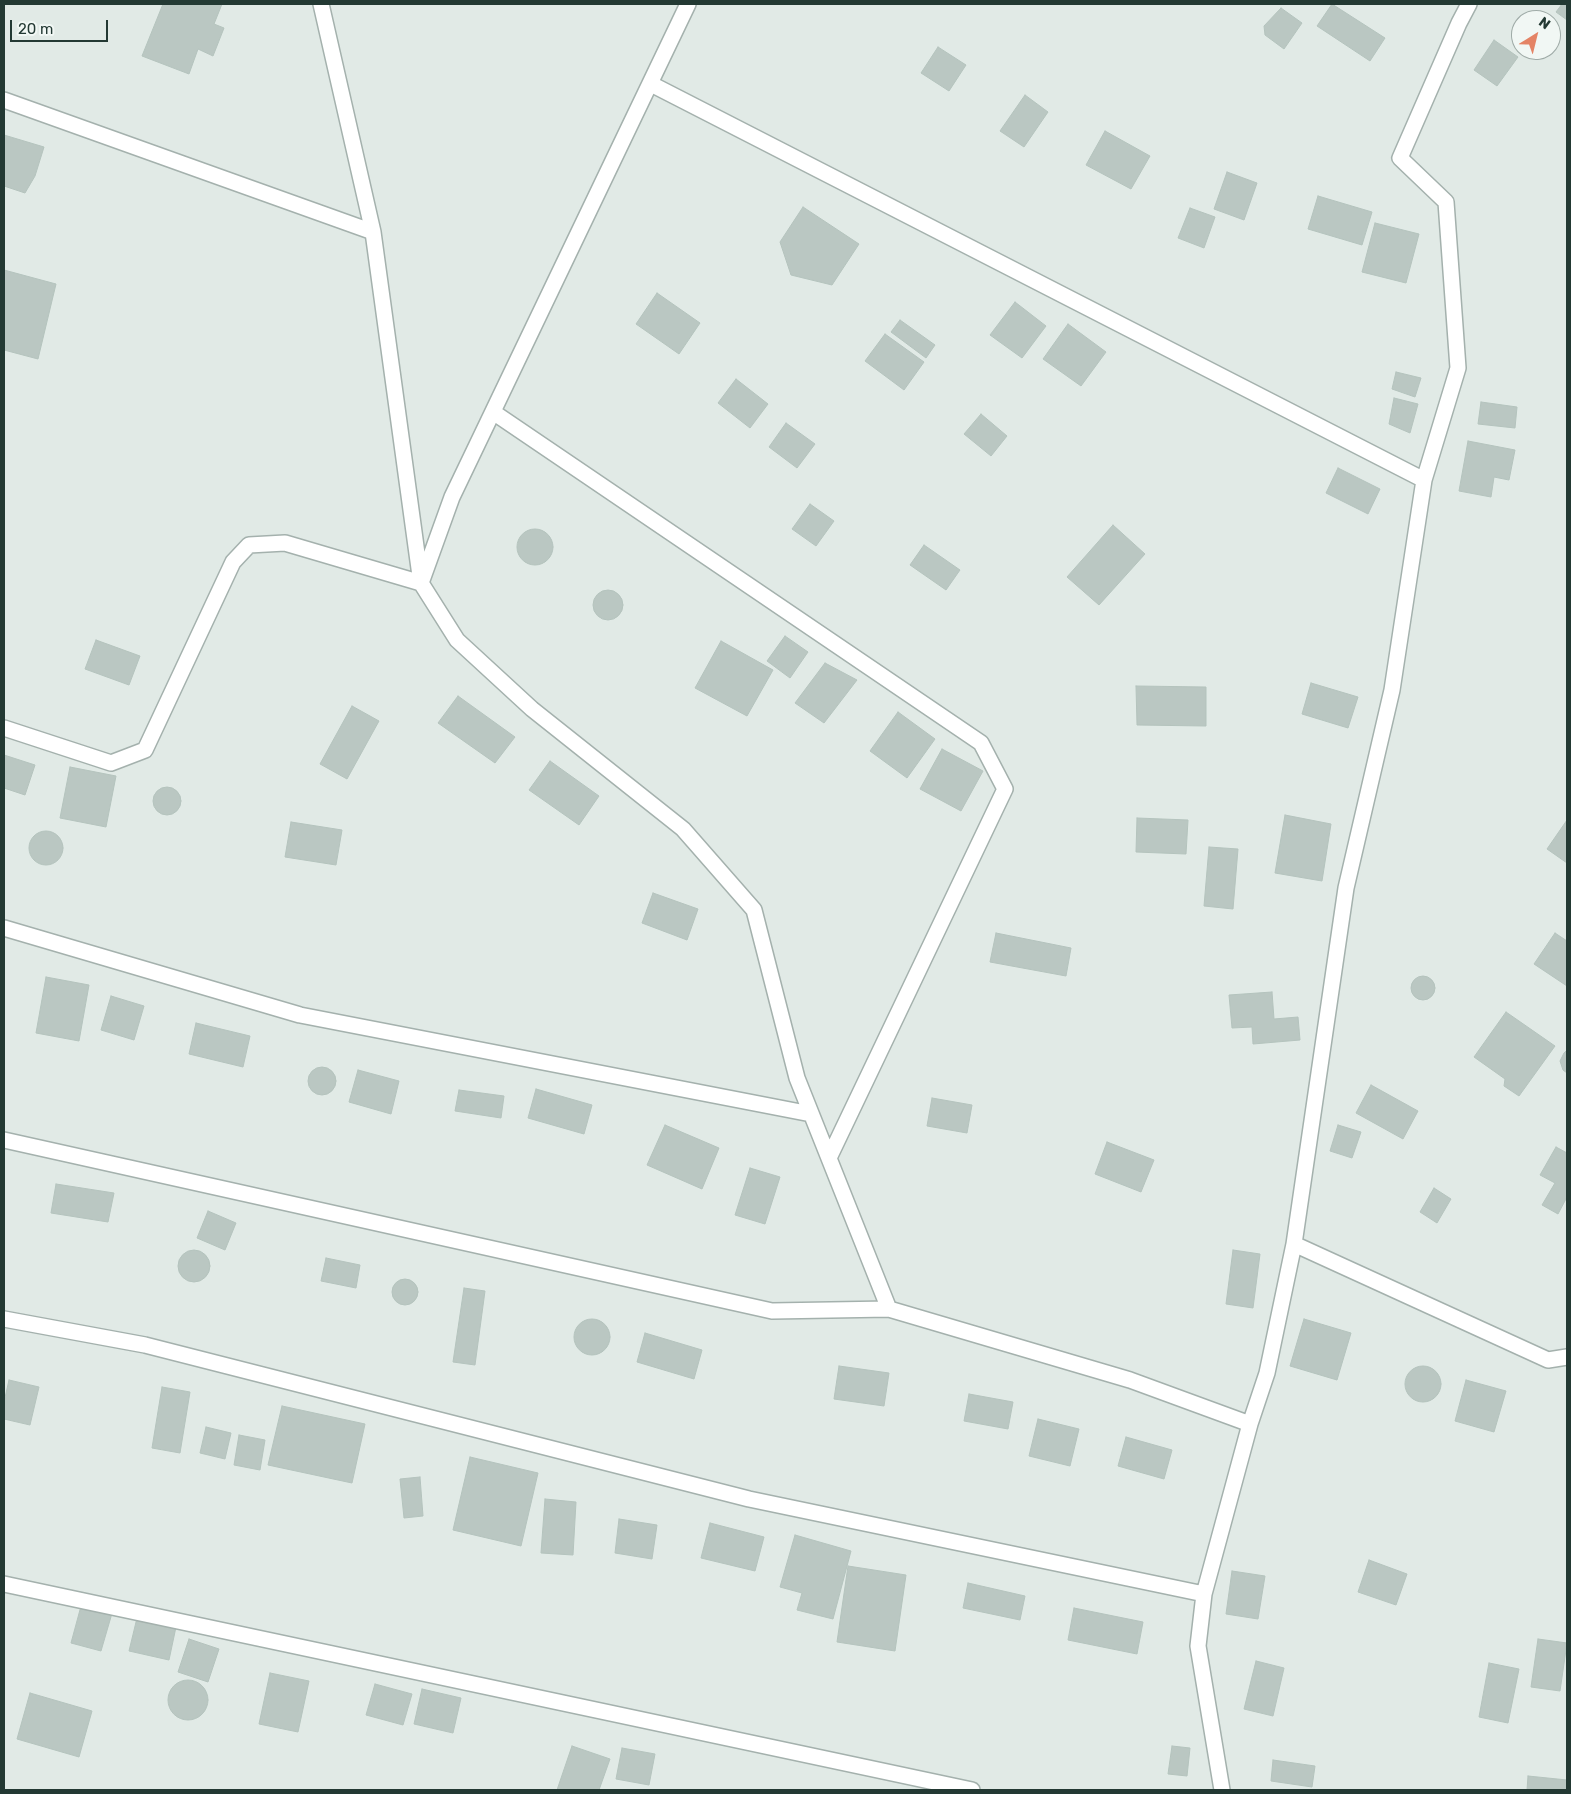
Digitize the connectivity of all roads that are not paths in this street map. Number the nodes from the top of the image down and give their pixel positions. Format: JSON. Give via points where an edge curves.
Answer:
{"nodes":[{"id":1,"x":321,"y":4,"type":"edge"},
{"id":2,"x":688,"y":4,"type":"edge"},
{"id":3,"x":1469,"y":4,"type":"edge"},
{"id":4,"x":651,"y":84,"type":"junction"},
{"id":5,"x":4,"y":100,"type":"edge"},
{"id":6,"x":373,"y":232,"type":"junction"},
{"id":7,"x":493,"y":412,"type":"junction"},
{"id":8,"x":1424,"y":480,"type":"junction"},
{"id":9,"x":421,"y":583,"type":"junction"},
{"id":10,"x":4,"y":728,"type":"edge"},
{"id":11,"x":4,"y":928,"type":"edge"},
{"id":12,"x":811,"y":1114,"type":"junction"},
{"id":13,"x":4,"y":1140,"type":"edge"},
{"id":14,"x":829,"y":1158,"type":"junction"},
{"id":15,"x":1294,"y":1244,"type":"junction"},
{"id":16,"x":889,"y":1309,"type":"junction"},
{"id":17,"x":4,"y":1319,"type":"edge"},
{"id":18,"x":1567,"y":1357,"type":"edge"},
{"id":19,"x":1250,"y":1424,"type":"junction"},
{"id":20,"x":4,"y":1584,"type":"edge"},
{"id":21,"x":1204,"y":1594,"type":"junction"},
{"id":22,"x":972,"y":1790,"type":"edge"},
{"id":23,"x":1222,"y":1790,"type":"edge"}],
"edges":[{"from":1,"to":6,"type":"street"},
{"from":2,"to":4,"type":"street"},
{"from":3,"to":8,"type":"street","via":[[1400,158],[1446,202],[1458,368]]},
{"from":4,"to":7,"type":"street"},
{"from":4,"to":8,"type":"street"},
{"from":5,"to":6,"type":"street"},
{"from":6,"to":9,"type":"street"},
{"from":7,"to":9,"type":"street","via":[[452,498]]},
{"from":7,"to":14,"type":"street","via":[[981,743],[1005,789]]},
{"from":8,"to":15,"type":"street","via":[[1392,690],[1346,888]]},
{"from":9,"to":10,"type":"street","via":[[285,543],[249,545],[233,562],[146,750],[111,763]]},
{"from":9,"to":12,"type":"street","via":[[457,640],[532,709],[683,829],[754,910],[797,1078]]},
{"from":11,"to":12,"type":"street","via":[[300,1015]]},
{"from":12,"to":14,"type":"street"},
{"from":13,"to":16,"type":"street","via":[[772,1311]]},
{"from":14,"to":16,"type":"street"},
{"from":15,"to":18,"type":"street","via":[[1548,1360]]},
{"from":15,"to":19,"type":"street","via":[[1268,1373]]},
{"from":16,"to":19,"type":"street","via":[[1130,1380]]},
{"from":17,"to":21,"type":"street","via":[[145,1345],[749,1499]]},
{"from":19,"to":21,"type":"street"},
{"from":20,"to":22,"type":"street"},
{"from":21,"to":23,"type":"street","via":[[1198,1646]]}]}
